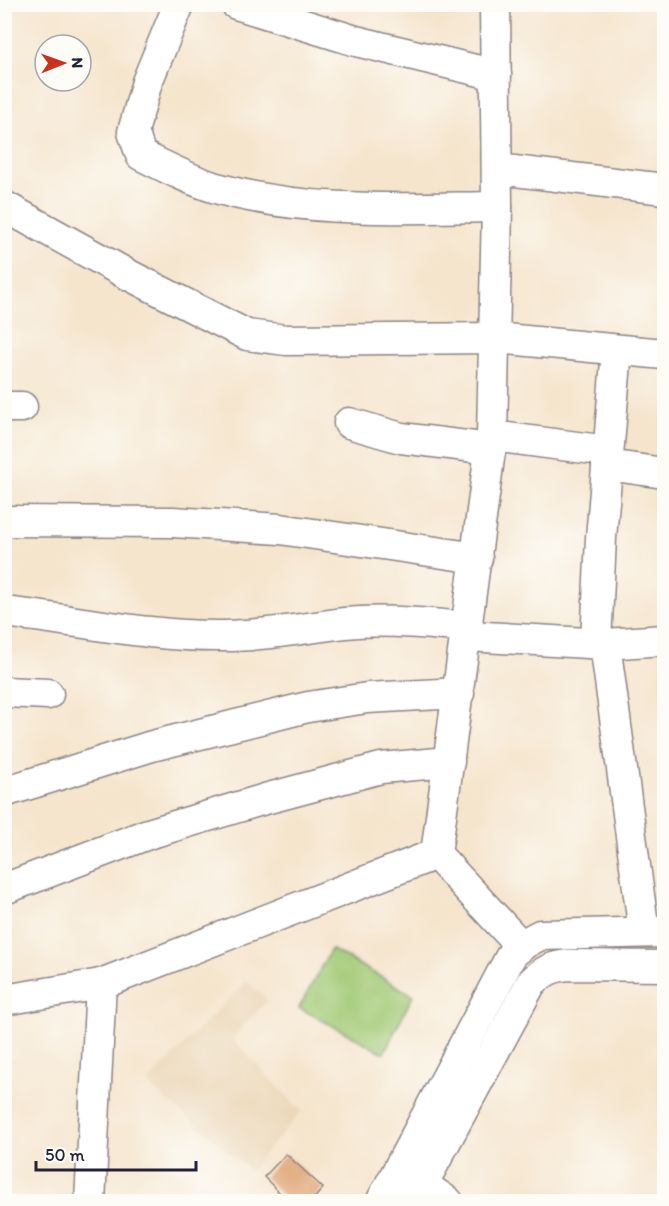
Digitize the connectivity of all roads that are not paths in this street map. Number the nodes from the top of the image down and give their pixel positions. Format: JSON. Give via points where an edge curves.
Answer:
{"nodes":[{"id":1,"x":236,"y":4,"type":"edge"},
{"id":2,"x":495,"y":4,"type":"edge"},
{"id":3,"x":168,"y":8,"type":"edge"},
{"id":4,"x":496,"y":75,"type":"junction"},
{"id":5,"x":498,"y":169,"type":"junction"},
{"id":6,"x":664,"y":189,"type":"edge"},
{"id":7,"x":4,"y":206,"type":"edge"},
{"id":8,"x":497,"y":207,"type":"junction"},
{"id":9,"x":496,"y":338,"type":"junction"},
{"id":10,"x":617,"y":350,"type":"junction"},
{"id":11,"x":664,"y":354,"type":"edge"},
{"id":12,"x":349,"y":423,"type":"dead end"},
{"id":13,"x":491,"y":443,"type":"junction"},
{"id":14,"x":608,"y":458,"type":"junction"},
{"id":15,"x":664,"y":473,"type":"edge"},
{"id":16,"x":4,"y":521,"type":"edge"},
{"id":17,"x":477,"y":558,"type":"junction"},
{"id":18,"x":4,"y":612,"type":"edge"},
{"id":19,"x":468,"y":632,"type":"junction"},
{"id":20,"x":664,"y":640,"type":"edge"},
{"id":21,"x":601,"y":643,"type":"junction"},
{"id":22,"x":4,"y":692,"type":"edge"},
{"id":23,"x":459,"y":693,"type":"junction"},
{"id":24,"x":48,"y":694,"type":"dead end"},
{"id":25,"x":449,"y":762,"type":"junction"},
{"id":26,"x":4,"y":792,"type":"edge"},
{"id":27,"x":436,"y":854,"type":"junction"},
{"id":28,"x":4,"y":889,"type":"edge"},
{"id":29,"x":654,"y":932,"type":"edge"},
{"id":30,"x":521,"y":946,"type":"junction"},
{"id":31,"x":664,"y":966,"type":"edge"},
{"id":32,"x":101,"y":984,"type":"junction"},
{"id":33,"x":4,"y":1000,"type":"edge"},
{"id":34,"x":418,"y":1193,"type":"edge"},
{"id":35,"x":90,"y":1202,"type":"edge"},
{"id":36,"x":381,"y":1202,"type":"edge"},
{"id":37,"x":448,"y":1202,"type":"edge"}],
"edges":[{"from":1,"to":4,"type":"street","via":[[356,41]]},
{"from":2,"to":4,"type":"street"},
{"from":3,"to":8,"type":"street","via":[[133,132],[141,154],[215,187],[272,200],[328,207]]},
{"from":4,"to":5,"type":"street"},
{"from":5,"to":6,"type":"street"},
{"from":5,"to":8,"type":"street"},
{"from":7,"to":9,"type":"street","via":[[247,335],[286,340]]},
{"from":8,"to":9,"type":"street"},
{"from":9,"to":10,"type":"street"},
{"from":9,"to":13,"type":"street"},
{"from":10,"to":11,"type":"street"},
{"from":10,"to":14,"type":"street"},
{"from":12,"to":13,"type":"street","via":[[401,438]]},
{"from":13,"to":14,"type":"street"},
{"from":13,"to":17,"type":"street"},
{"from":14,"to":15,"type":"street"},
{"from":14,"to":21,"type":"street"},
{"from":16,"to":17,"type":"street","via":[[173,522],[280,529]]},
{"from":17,"to":19,"type":"street"},
{"from":18,"to":19,"type":"street","via":[[152,632],[222,636],[290,633],[391,621]]},
{"from":19,"to":21,"type":"street"},
{"from":19,"to":23,"type":"street"},
{"from":20,"to":21,"type":"street"},
{"from":21,"to":29,"type":"street"},
{"from":22,"to":24,"type":"street"},
{"from":23,"to":25,"type":"street"},
{"from":23,"to":26,"type":"street","via":[[308,707],[152,746]]},
{"from":25,"to":27,"type":"street"},
{"from":25,"to":28,"type":"street","via":[[381,768],[265,800],[148,834]]},
{"from":27,"to":30,"type":"street"},
{"from":27,"to":32,"type":"street"},
{"from":29,"to":30,"type":"street","via":[[540,935]]},
{"from":30,"to":36,"type":"street","via":[[503,969]]},
{"from":31,"to":34,"type":"street","via":[[570,965],[542,972],[531,983]]},
{"from":32,"to":33,"type":"street"},
{"from":32,"to":35,"type":"street"},
{"from":34,"to":37,"type":"street"}]}
